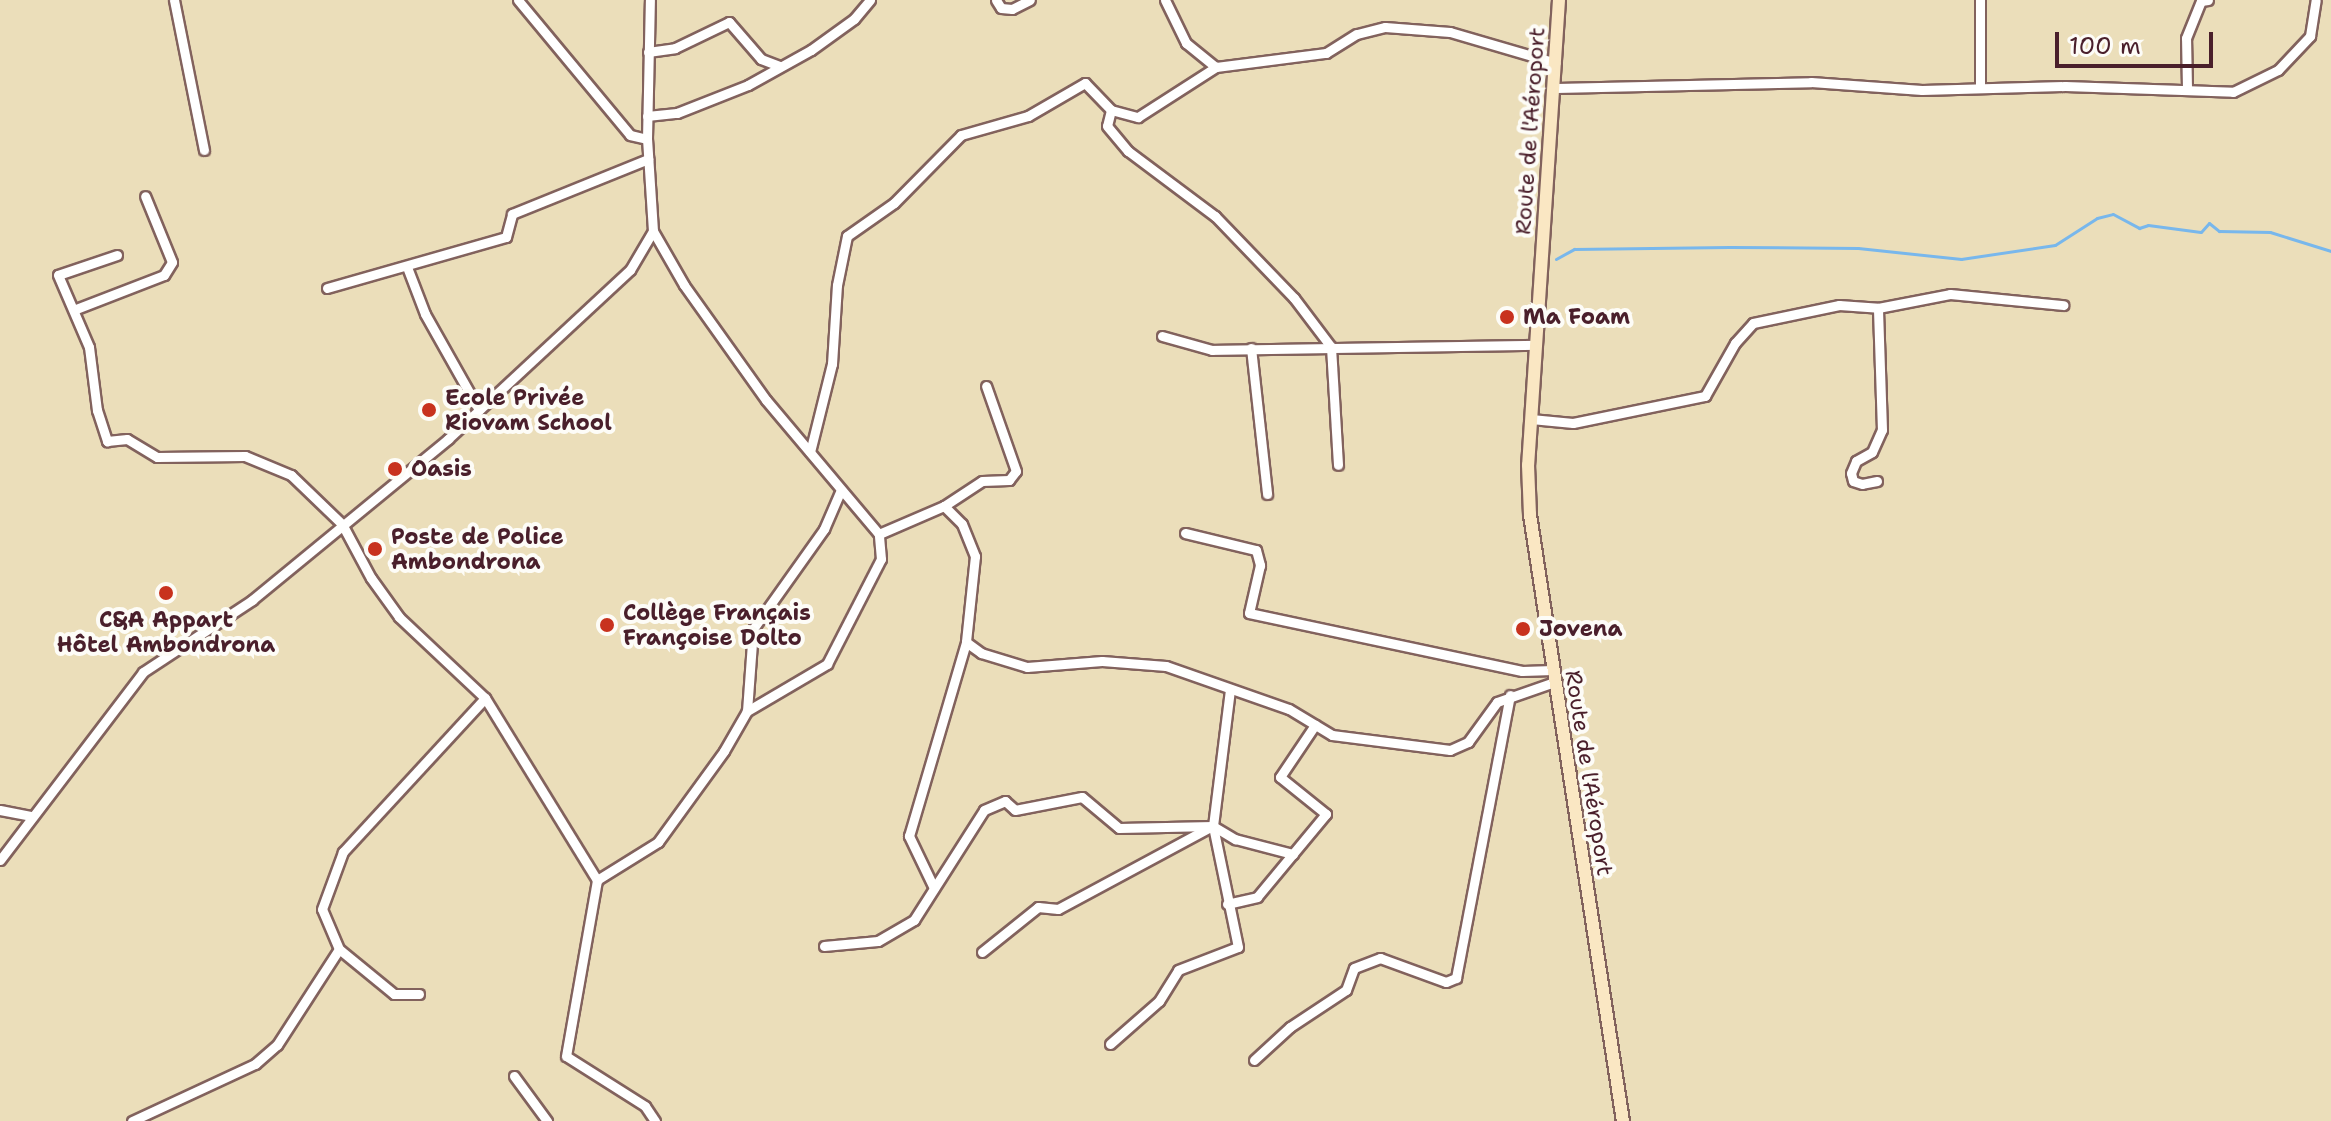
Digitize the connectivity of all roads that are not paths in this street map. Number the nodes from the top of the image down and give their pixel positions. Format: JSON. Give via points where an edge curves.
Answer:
{"nodes":[{"id":1,"x":174,"y":0,"type":"edge"},
{"id":2,"x":518,"y":0,"type":"edge"},
{"id":3,"x":650,"y":0,"type":"edge"},
{"id":4,"x":870,"y":0,"type":"edge"},
{"id":5,"x":996,"y":0,"type":"edge"},
{"id":6,"x":1030,"y":0,"type":"edge"},
{"id":7,"x":1165,"y":0,"type":"edge"},
{"id":8,"x":1559,"y":0,"type":"edge"},
{"id":9,"x":1980,"y":0,"type":"edge"},
{"id":10,"x":2208,"y":0,"type":"edge"},
{"id":11,"x":2316,"y":0,"type":"edge"},
{"id":12,"x":648,"y":52,"type":"junction"},
{"id":13,"x":1556,"y":63,"type":"junction"},
{"id":14,"x":779,"y":66,"type":"junction"},
{"id":15,"x":1216,"y":67,"type":"junction"},
{"id":16,"x":1556,"y":88,"type":"junction"},
{"id":17,"x":1980,"y":88,"type":"junction"},
{"id":18,"x":2187,"y":88,"type":"junction"},
{"id":19,"x":1111,"y":110,"type":"junction"},
{"id":20,"x":647,"y":116,"type":"junction"},
{"id":21,"x":647,"y":139,"type":"junction"},
{"id":22,"x":204,"y":150,"type":"dead end"},
{"id":23,"x":648,"y":159,"type":"junction"},
{"id":24,"x":145,"y":196,"type":"dead end"},
{"id":25,"x":653,"y":231,"type":"junction"},
{"id":26,"x":117,"y":255,"type":"dead end"},
{"id":27,"x":407,"y":267,"type":"junction"},
{"id":28,"x":327,"y":288,"type":"dead end"},
{"id":29,"x":2063,"y":305,"type":"dead end"},
{"id":30,"x":1878,"y":308,"type":"junction"},
{"id":31,"x":76,"y":309,"type":"junction"},
{"id":32,"x":1162,"y":336,"type":"dead end"},
{"id":33,"x":1535,"y":345,"type":"junction"},
{"id":34,"x":1331,"y":347,"type":"junction"},
{"id":35,"x":1251,"y":348,"type":"junction"},
{"id":36,"x":986,"y":386,"type":"dead end"},
{"id":37,"x":479,"y":410,"type":"junction"},
{"id":38,"x":1531,"y":419,"type":"junction"},
{"id":39,"x":810,"y":452,"type":"junction"},
{"id":40,"x":1338,"y":465,"type":"dead end"},
{"id":41,"x":1877,"y":481,"type":"dead end"},
{"id":42,"x":840,"y":492,"type":"junction"},
{"id":43,"x":1267,"y":494,"type":"dead end"},
{"id":44,"x":944,"y":506,"type":"junction"},
{"id":45,"x":342,"y":524,"type":"junction"},
{"id":46,"x":1185,"y":533,"type":"dead end"},
{"id":47,"x":879,"y":534,"type":"junction"},
{"id":48,"x":966,"y":642,"type":"junction"},
{"id":49,"x":1554,"y":676,"type":"junction"},
{"id":50,"x":1230,"y":689,"type":"junction"},
{"id":51,"x":1510,"y":695,"type":"junction"},
{"id":52,"x":485,"y":698,"type":"junction"},
{"id":53,"x":747,"y":711,"type":"junction"},
{"id":54,"x":1315,"y":725,"type":"junction"},
{"id":55,"x":0,"y":810,"type":"edge"},
{"id":56,"x":30,"y":816,"type":"junction"},
{"id":57,"x":1213,"y":826,"type":"junction"},
{"id":58,"x":1293,"y":854,"type":"junction"},
{"id":59,"x":0,"y":860,"type":"edge"},
{"id":60,"x":597,"y":880,"type":"junction"},
{"id":61,"x":934,"y":888,"type":"junction"},
{"id":62,"x":1227,"y":904,"type":"junction"},
{"id":63,"x":824,"y":946,"type":"dead end"},
{"id":64,"x":339,"y":949,"type":"junction"},
{"id":65,"x":982,"y":952,"type":"dead end"},
{"id":66,"x":419,"y":994,"type":"dead end"},
{"id":67,"x":1110,"y":1044,"type":"dead end"},
{"id":68,"x":1254,"y":1060,"type":"dead end"},
{"id":69,"x":514,"y":1076,"type":"dead end"},
{"id":70,"x":132,"y":1121,"type":"edge"},
{"id":71,"x":547,"y":1121,"type":"edge"},
{"id":72,"x":655,"y":1121,"type":"edge"},
{"id":73,"x":1623,"y":1121,"type":"edge"}],
"edges":[{"from":1,"to":22,"type":"street"},
{"from":2,"to":21,"type":"street","via":[[630,135]]},
{"from":3,"to":12,"type":"street"},
{"from":4,"to":14,"type":"street","via":[[843,27]]},
{"from":5,"to":6,"type":"street","via":[[1001,8],[1012,9]]},
{"from":7,"to":15,"type":"street","via":[[1186,43]]},
{"from":8,"to":13,"type":"main road","name":"Route de l'Aéroport"},
{"from":9,"to":17,"type":"street"},
{"from":10,"to":18,"type":"street","via":[[2201,1],[2186,38]]},
{"from":11,"to":18,"type":"street","via":[[2310,36],[2260,83],[2233,92]]},
{"from":12,"to":14,"type":"street","via":[[675,48],[729,22],[761,59]]},
{"from":12,"to":20,"type":"street"},
{"from":13,"to":15,"type":"street","via":[[1450,32],[1385,27],[1357,34],[1326,53]]},
{"from":13,"to":16,"type":"main road","name":"Route de l'Aéroport"},
{"from":14,"to":20,"type":"street","via":[[715,101]]},
{"from":15,"to":19,"type":"street","via":[[1138,117]]},
{"from":16,"to":17,"type":"street","via":[[1811,82],[1922,90]]},
{"from":16,"to":33,"type":"main road","name":"Route de l'Aéroport"},
{"from":17,"to":18,"type":"street"},
{"from":19,"to":34,"type":"street","via":[[1107,126],[1128,151],[1215,216],[1294,298]]},
{"from":19,"to":39,"type":"street","via":[[1085,83],[1028,116],[961,135],[894,203],[847,236],[832,364]]},
{"from":20,"to":21,"type":"street"},
{"from":21,"to":23,"type":"street"},
{"from":23,"to":25,"type":"street"},
{"from":23,"to":27,"type":"street","via":[[512,214],[506,237]]},
{"from":24,"to":31,"type":"street","via":[[172,262],[164,275]]},
{"from":25,"to":37,"type":"street","via":[[630,270]]},
{"from":25,"to":39,"type":"street","via":[[684,285]]},
{"from":26,"to":31,"type":"street","via":[[58,275]]},
{"from":27,"to":28,"type":"street"},
{"from":27,"to":37,"type":"street","via":[[425,314]]},
{"from":29,"to":30,"type":"street","via":[[1950,294]]},
{"from":30,"to":38,"type":"street","via":[[1839,305],[1753,323],[1735,343],[1705,396],[1573,423]]},
{"from":30,"to":41,"type":"street","via":[[1882,430],[1872,452],[1856,461],[1851,473],[1853,481],[1862,484]]},
{"from":31,"to":45,"type":"street","via":[[107,441],[127,439],[157,457],[245,456],[291,475]]},
{"from":32,"to":35,"type":"street","via":[[1212,350]]},
{"from":33,"to":34,"type":"street"},
{"from":33,"to":38,"type":"main road","name":"Route de l'Aéroport"},
{"from":34,"to":35,"type":"street"},
{"from":34,"to":40,"type":"street"},
{"from":35,"to":43,"type":"street"},
{"from":36,"to":44,"type":"street","via":[[1016,471],[1009,480],[982,481]]},
{"from":37,"to":45,"type":"street"},
{"from":38,"to":49,"type":"main road","name":"Route de l'Aéroport","via":[[1530,515]]},
{"from":39,"to":42,"type":"street"},
{"from":42,"to":47,"type":"street"},
{"from":42,"to":53,"type":"street","via":[[816,542],[753,629]]},
{"from":44,"to":47,"type":"street"},
{"from":44,"to":48,"type":"street","via":[[962,524],[975,556]]},
{"from":45,"to":52,"type":"street","via":[[399,617]]},
{"from":45,"to":56,"type":"street","via":[[252,600],[143,672]]},
{"from":46,"to":49,"type":"street","via":[[1256,550],[1260,565],[1249,613]]},
{"from":47,"to":53,"type":"street","via":[[881,559],[827,664]]},
{"from":48,"to":50,"type":"street","via":[[981,653],[1027,667],[1102,661],[1166,666]]},
{"from":48,"to":61,"type":"street","via":[[909,836]]},
{"from":49,"to":51,"type":"street"},
{"from":49,"to":73,"type":"main road","name":"Route de l'Aéroport"},
{"from":50,"to":54,"type":"street","via":[[1289,709]]},
{"from":50,"to":57,"type":"street"},
{"from":51,"to":54,"type":"street","via":[[1497,702],[1468,742],[1450,750],[1332,735]]},
{"from":51,"to":68,"type":"street","via":[[1456,978],[1446,982],[1380,958],[1354,968],[1346,990],[1290,1027]]},
{"from":52,"to":60,"type":"street"},
{"from":52,"to":64,"type":"street","via":[[343,852],[322,909]]},
{"from":53,"to":60,"type":"street","via":[[658,842]]},
{"from":54,"to":58,"type":"street","via":[[1280,777],[1326,814]]},
{"from":55,"to":56,"type":"street"},
{"from":56,"to":59,"type":"street"},
{"from":57,"to":58,"type":"street","via":[[1235,839]]},
{"from":57,"to":61,"type":"street","via":[[1119,828],[1082,797],[1015,810],[1005,801],[984,810]]},
{"from":57,"to":62,"type":"street"},
{"from":57,"to":65,"type":"street","via":[[1058,909],[1038,907]]},
{"from":58,"to":62,"type":"street","via":[[1257,897]]},
{"from":60,"to":72,"type":"street","via":[[566,1056],[645,1106]]},
{"from":61,"to":63,"type":"street","via":[[914,920],[878,941]]},
{"from":62,"to":67,"type":"street","via":[[1238,947],[1178,970],[1159,1001]]},
{"from":64,"to":66,"type":"street","via":[[394,994]]},
{"from":64,"to":70,"type":"street","via":[[277,1045],[255,1064]]},
{"from":69,"to":71,"type":"street"}]}
